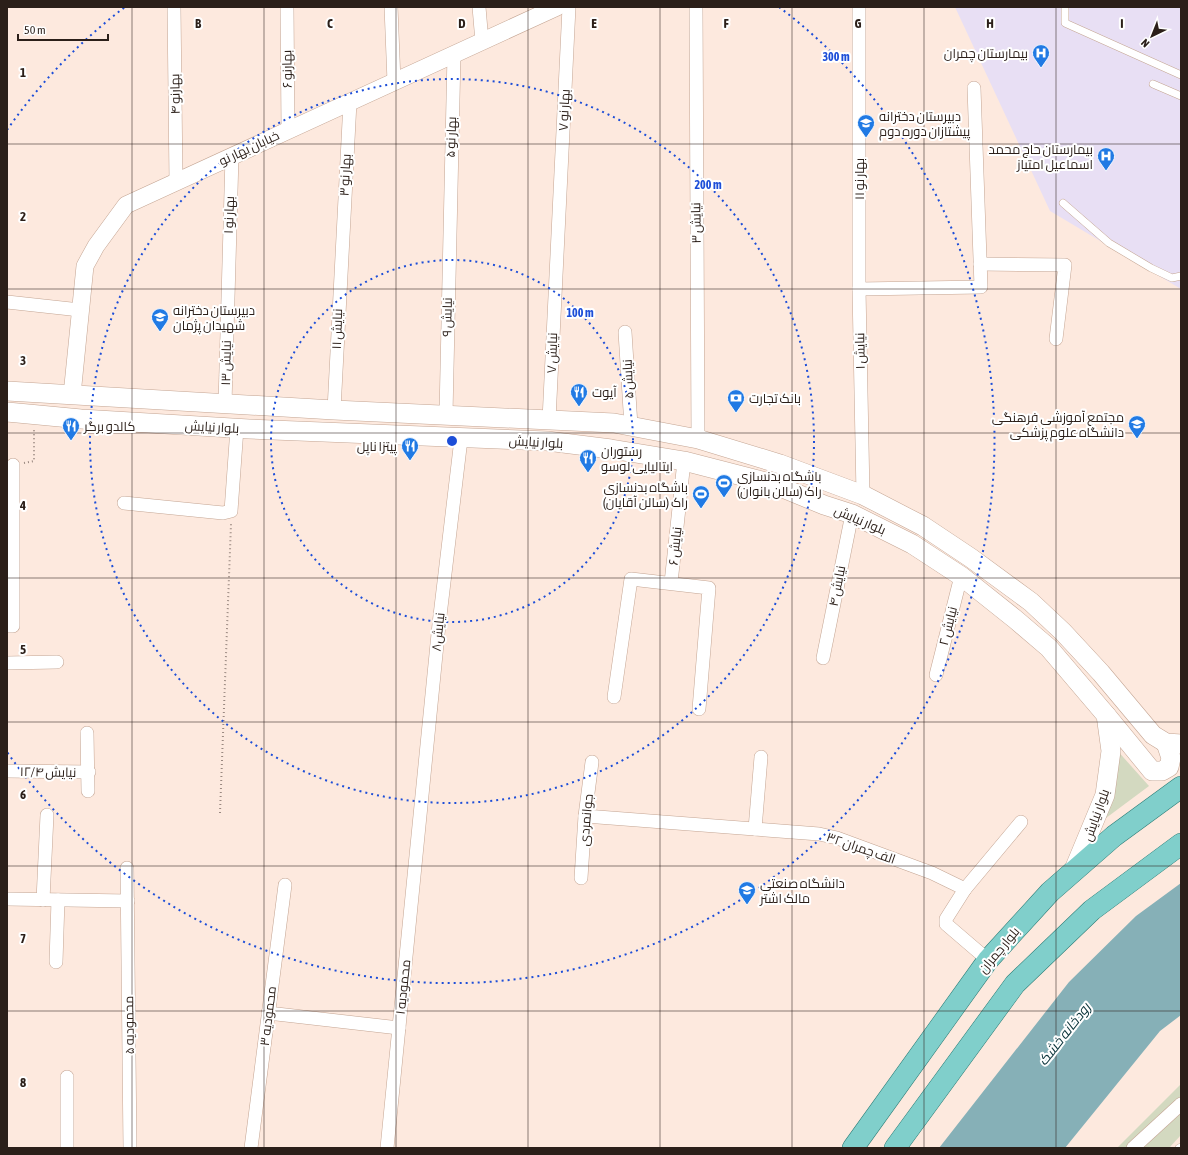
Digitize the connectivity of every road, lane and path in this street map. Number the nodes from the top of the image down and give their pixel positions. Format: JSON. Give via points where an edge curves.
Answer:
{"nodes":[{"id":1,"x":174,"y":7,"type":"edge"},
{"id":2,"x":287,"y":7,"type":"edge"},
{"id":3,"x":391,"y":7,"type":"edge"},
{"id":4,"x":479,"y":7,"type":"edge"},
{"id":5,"x":557,"y":7,"type":"edge"},
{"id":6,"x":569,"y":7,"type":"edge"},
{"id":7,"x":696,"y":7,"type":"edge"},
{"id":8,"x":859,"y":7,"type":"edge"},
{"id":9,"x":1065,"y":7,"type":"edge"},
{"id":10,"x":482,"y":42,"type":"junction"},
{"id":11,"x":454,"y":54,"type":"junction"},
{"id":12,"x":1181,"y":75,"type":"edge"},
{"id":13,"x":394,"y":82,"type":"junction"},
{"id":14,"x":1153,"y":84,"type":"dead end"},
{"id":15,"x":974,"y":88,"type":"dead end"},
{"id":16,"x":1181,"y":96,"type":"edge"},
{"id":17,"x":350,"y":102,"type":"junction"},
{"id":18,"x":288,"y":130,"type":"junction"},
{"id":19,"x":232,"y":156,"type":"junction"},
{"id":20,"x":176,"y":182,"type":"junction"},
{"id":21,"x":1064,"y":203,"type":"dead end"},
{"id":22,"x":859,"y":206,"type":"joint"},
{"id":23,"x":558,"y":214,"type":"joint"},
{"id":24,"x":449,"y":219,"type":"joint"},
{"id":25,"x":341,"y":248,"type":"joint"},
{"id":26,"x":980,"y":264,"type":"junction"},
{"id":27,"x":227,"y":274,"type":"joint"},
{"id":28,"x":1181,"y":276,"type":"edge"},
{"id":29,"x":859,"y":289,"type":"junction"},
{"id":30,"x":7,"y":302,"type":"edge"},
{"id":31,"x":80,"y":310,"type":"junction"},
{"id":32,"x":626,"y":332,"type":"dead end"},
{"id":33,"x":1056,"y":339,"type":"dead end"},
{"id":34,"x":7,"y":391,"type":"edge"},
{"id":35,"x":72,"y":395,"type":"junction"},
{"id":36,"x":225,"y":404,"type":"junction"},
{"id":37,"x":334,"y":410,"type":"junction"},
{"id":38,"x":7,"y":412,"type":"edge"},
{"id":39,"x":36,"y":413,"type":"junction"},
{"id":40,"x":446,"y":414,"type":"junction"},
{"id":41,"x":549,"y":420,"type":"junction"},
{"id":42,"x":631,"y":426,"type":"junction"},
{"id":43,"x":237,"y":428,"type":"junction"},
{"id":44,"x":461,"y":439,"type":"junction"},
{"id":45,"x":698,"y":439,"type":"junction"},
{"id":46,"x":684,"y":462,"type":"junction"},
{"id":47,"x":13,"y":465,"type":"joint"},
{"id":48,"x":863,"y":495,"type":"junction"},
{"id":49,"x":124,"y":503,"type":"dead end"},
{"id":50,"x":230,"y":511,"type":"junction"},
{"id":51,"x":852,"y":514,"type":"junction"},
{"id":52,"x":961,"y":576,"type":"junction"},
{"id":53,"x":671,"y":583,"type":"junction"},
{"id":54,"x":10,"y":626,"type":"edge"},
{"id":55,"x":1070,"y":639,"type":"junction"},
{"id":56,"x":1055,"y":655,"type":"junction"},
{"id":57,"x":823,"y":658,"type":"dead end"},
{"id":58,"x":57,"y":662,"type":"dead end"},
{"id":59,"x":7,"y":663,"type":"edge"},
{"id":60,"x":936,"y":675,"type":"dead end"},
{"id":61,"x":614,"y":697,"type":"dead end"},
{"id":62,"x":699,"y":709,"type":"dead end"},
{"id":63,"x":1106,"y":715,"type":"junction"},
{"id":64,"x":87,"y":733,"type":"dead end"},
{"id":65,"x":1174,"y":743,"type":"edge"},
{"id":66,"x":761,"y":758,"type":"dead end"},
{"id":67,"x":592,"y":762,"type":"dead end"},
{"id":68,"x":7,"y":771,"type":"edge"},
{"id":69,"x":89,"y":772,"type":"junction"},
{"id":70,"x":1181,"y":787,"type":"edge"},
{"id":71,"x":88,"y":791,"type":"dead end"},
{"id":72,"x":220,"y":813,"type":"dead end"},
{"id":73,"x":47,"y":815,"type":"dead end"},
{"id":74,"x":584,"y":816,"type":"junction"},
{"id":75,"x":1021,"y":822,"type":"dead end"},
{"id":76,"x":419,"y":826,"type":"joint"},
{"id":77,"x":755,"y":829,"type":"junction"},
{"id":78,"x":1179,"y":847,"type":"edge"},
{"id":79,"x":127,"y":868,"type":"dead end"},
{"id":80,"x":1073,"y":872,"type":"junction"},
{"id":81,"x":581,"y":878,"type":"dead end"},
{"id":82,"x":285,"y":885,"type":"dead end"},
{"id":83,"x":965,"y":888,"type":"junction"},
{"id":84,"x":7,"y":899,"type":"edge"},
{"id":85,"x":42,"y":900,"type":"junction"},
{"id":86,"x":58,"y":900,"type":"junction"},
{"id":87,"x":128,"y":901,"type":"junction"},
{"id":88,"x":988,"y":960,"type":"junction"},
{"id":89,"x":56,"y":962,"type":"dead end"},
{"id":90,"x":268,"y":1013,"type":"junction"},
{"id":91,"x":399,"y":1028,"type":"junction"},
{"id":92,"x":67,"y":1077,"type":"dead end"},
{"id":93,"x":1181,"y":1104,"type":"edge"},
{"id":94,"x":67,"y":1148,"type":"edge"},
{"id":95,"x":130,"y":1148,"type":"edge"},
{"id":96,"x":251,"y":1148,"type":"edge"},
{"id":97,"x":387,"y":1148,"type":"edge"},
{"id":98,"x":853,"y":1148,"type":"edge"},
{"id":99,"x":895,"y":1148,"type":"edge"},
{"id":100,"x":1133,"y":1148,"type":"edge"}],
"edges":[{"from":1,"to":20,"type":"street","name":"۴ بهارنو"},
{"from":2,"to":18,"type":"street","name":"۶ بهارنو"},
{"from":3,"to":13,"type":"street"},
{"from":4,"to":10,"type":"street"},
{"from":5,"to":10,"type":"street","name":"خیابان بهار نو"},
{"from":6,"to":23,"type":"street","name":"۷ بهار نو"},
{"from":7,"to":45,"type":"street","name":"نیایش ۳"},
{"from":8,"to":22,"type":"street","name":"۱۱ بهار نو"},
{"from":9,"to":12,"type":"lane","via":[[1065,22]]},
{"from":10,"to":11,"type":"street","name":"خیابان بهار نو"},
{"from":11,"to":13,"type":"street","name":"خیابان بهار نو"},
{"from":11,"to":24,"type":"street","name":"۵ بهار نو"},
{"from":13,"to":17,"type":"street","name":"خیابان بهار نو"},
{"from":14,"to":16,"type":"lane"},
{"from":15,"to":26,"type":"street"},
{"from":17,"to":18,"type":"street","name":"خیابان بهار نو"},
{"from":17,"to":25,"type":"street","name":"۳ بهار نو"},
{"from":18,"to":19,"type":"street","name":"خیابان بهار نو"},
{"from":19,"to":20,"type":"street","name":"خیابان بهار نو"},
{"from":19,"to":27,"type":"street","name":"۱ بهار نو"},
{"from":20,"to":31,"type":"street","name":"خیابان بهار نو","via":[[126,205],[96,246],[86,266]]},
{"from":21,"to":28,"type":"lane","via":[[1109,243],[1172,278]]},
{"from":22,"to":29,"type":"street","name":"نیایش ۱"},
{"from":23,"to":41,"type":"street","name":"نیایش ۷"},
{"from":24,"to":40,"type":"street","name":"نیایش ۹"},
{"from":25,"to":37,"type":"street","name":"نیایش ۱۱"},
{"from":26,"to":29,"type":"street","via":[[981,287]]},
{"from":26,"to":33,"type":"street","via":[[1065,265]]},
{"from":27,"to":36,"type":"street","name":"نیایش ۱۳"},
{"from":29,"to":48,"type":"street","name":"نیایش ۱"},
{"from":30,"to":31,"type":"street"},
{"from":31,"to":35,"type":"street","name":"خیابان بهار نو"},
{"from":32,"to":42,"type":"street","name":"نیایش ۵"},
{"from":34,"to":35,"type":"main road","name":"بلوار نیایش"},
{"from":35,"to":36,"type":"main road","name":"بلوار نیایش"},
{"from":36,"to":37,"type":"main road","name":"بلوار نیایش"},
{"from":37,"to":40,"type":"main road","name":"بلوار نیایش"},
{"from":38,"to":39,"type":"main road","name":"بلوار نیایش"},
{"from":39,"to":43,"type":"main road","name":"بلوار نیایش","via":[[81,419]]},
{"from":39,"to":47,"type":"path","via":[[34,461]]},
{"from":40,"to":41,"type":"main road","name":"بلوار نیایش"},
{"from":41,"to":42,"type":"main road","name":"بلوار نیایش"},
{"from":42,"to":45,"type":"main road","name":"بلوار نیایش"},
{"from":43,"to":44,"type":"main road","name":"بلوار نیایش"},
{"from":43,"to":50,"type":"street"},
{"from":44,"to":46,"type":"main road","name":"بلوار نیایش","via":[[547,441]]},
{"from":44,"to":76,"type":"street","name":"نیایش۸"},
{"from":45,"to":48,"type":"main road","name":"بلوار نیایش","via":[[780,464]]},
{"from":46,"to":51,"type":"main road","name":"بلوار نیایش","via":[[773,484]]},
{"from":46,"to":53,"type":"street","name":"نیایش ۶"},
{"from":47,"to":54,"type":"street"},
{"from":48,"to":55,"type":"main road","name":"بلوار نیایش","via":[[923,526],[971,558],[1031,602]]},
{"from":49,"to":50,"type":"street","via":[[223,513]]},
{"from":50,"to":72,"type":"path"},
{"from":51,"to":52,"type":"main road","name":"بلوار نیایش","via":[[912,544]]},
{"from":51,"to":57,"type":"street","name":"نیایش ۴"},
{"from":52,"to":56,"type":"main road","name":"بلوار نیایش","via":[[1015,618]]},
{"from":52,"to":60,"type":"street","name":"نیایش ۲"},
{"from":53,"to":61,"type":"street","via":[[630,579]]},
{"from":53,"to":62,"type":"street","via":[[709,588]]},
{"from":55,"to":56,"type":"main road"},
{"from":55,"to":65,"type":"main road","name":"بلوار نیایش","via":[[1153,735]]},
{"from":56,"to":63,"type":"main road","name":"بلوار نیایش"},
{"from":58,"to":59,"type":"street"},
{"from":63,"to":65,"type":"main road","via":[[1152,771],[1162,771],[1169,767]]},
{"from":63,"to":80,"type":"main road","name":"بلوار نیایش","via":[[1111,751],[1105,795]]},
{"from":64,"to":69,"type":"street"},
{"from":66,"to":77,"type":"street"},
{"from":67,"to":74,"type":"street","name":"جوانمردی"},
{"from":68,"to":69,"type":"street","name":"۱۲/۴ نیایش"},
{"from":69,"to":71,"type":"street"},
{"from":70,"to":80,"type":"main road","name":"بلوار چمران","via":[[1114,836]]},
{"from":73,"to":85,"type":"street"},
{"from":74,"to":77,"type":"street","name":"۳۲ الف چمران"},
{"from":74,"to":81,"type":"street","name":"جوانمردی"},
{"from":75,"to":83,"type":"street"},
{"from":76,"to":91,"type":"street","name":"۱ محمودیه"},
{"from":77,"to":83,"type":"street","name":"۳۲ الف چمران","via":[[828,836]]},
{"from":78,"to":99,"type":"main road","via":[[1092,910],[1015,984]]},
{"from":79,"to":87,"type":"street","name":"۵ محمودیه"},
{"from":80,"to":88,"type":"main road","name":"بلوار چمران","via":[[1050,892]]},
{"from":82,"to":90,"type":"street","name":"۳ محمودیه"},
{"from":83,"to":88,"type":"street","via":[[946,919],[946,924]]},
{"from":84,"to":85,"type":"street"},
{"from":85,"to":86,"type":"street"},
{"from":86,"to":87,"type":"street"},
{"from":86,"to":89,"type":"street"},
{"from":87,"to":95,"type":"street","name":"۵ محمودیه"},
{"from":88,"to":98,"type":"main road","name":"بلوار چمران"},
{"from":90,"to":91,"type":"street"},
{"from":90,"to":96,"type":"street","name":"۳ محمودیه"},
{"from":91,"to":97,"type":"street","name":"۱ محمودیه"},
{"from":92,"to":94,"type":"street"},
{"from":93,"to":100,"type":"street"}]}
